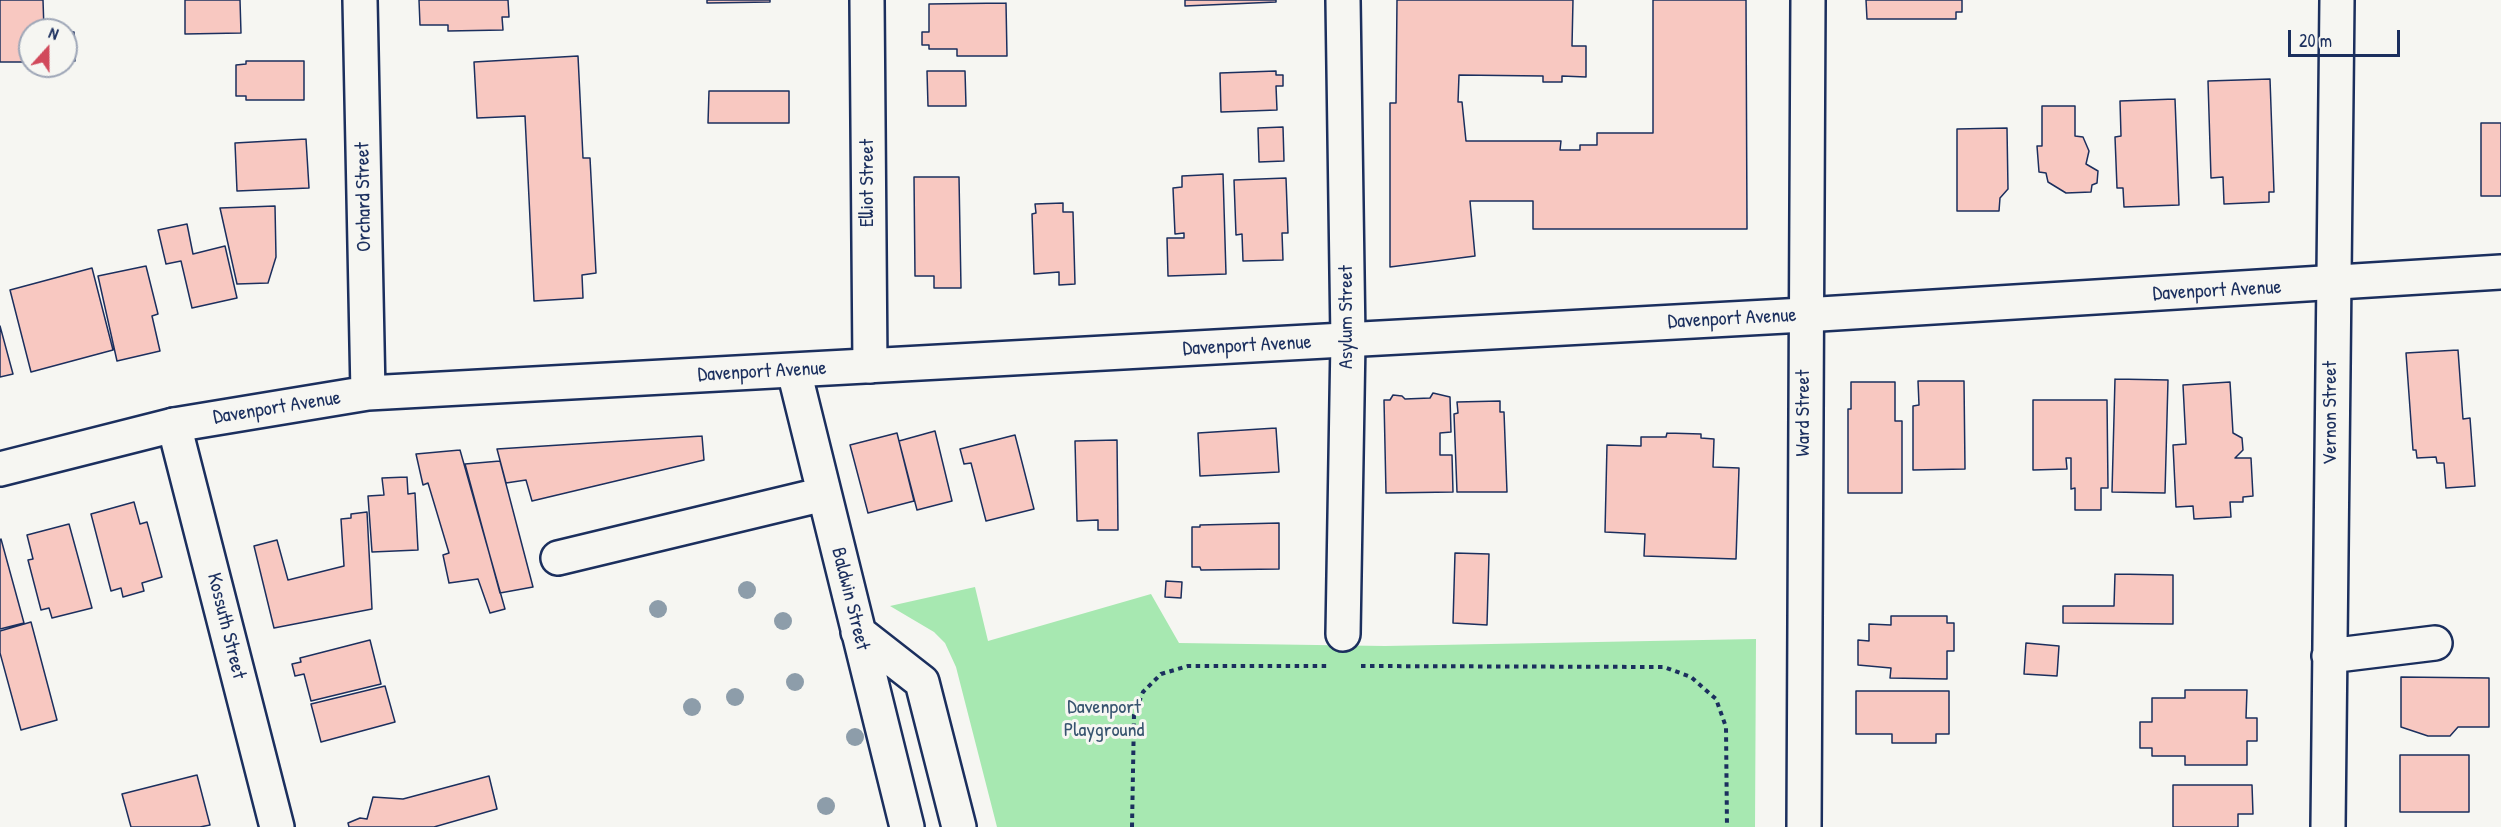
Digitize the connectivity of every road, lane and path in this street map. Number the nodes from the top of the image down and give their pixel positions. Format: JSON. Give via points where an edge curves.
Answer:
{"nodes":[{"id":1,"x":360,"y":0,"type":"edge"},
{"id":2,"x":867,"y":0,"type":"edge"},
{"id":3,"x":1343,"y":0,"type":"edge"},
{"id":4,"x":1808,"y":0,"type":"edge"},
{"id":5,"x":2337,"y":0,"type":"edge"},
{"id":6,"x":2501,"y":272,"type":"edge"},
{"id":7,"x":2332,"y":284,"type":"junction"},
{"id":8,"x":1804,"y":315,"type":"junction"},
{"id":9,"x":1347,"y":340,"type":"junction"},
{"id":10,"x":870,"y":366,"type":"junction"},
{"id":11,"x":794,"y":371,"type":"junction"},
{"id":12,"x":368,"y":393,"type":"junction"},
{"id":13,"x":174,"y":424,"type":"junction"},
{"id":14,"x":0,"y":468,"type":"edge"},
{"id":15,"x":824,"y":494,"type":"junction"},
{"id":16,"x":558,"y":558,"type":"dead end"},
{"id":17,"x":858,"y":632,"type":"junction"},
{"id":18,"x":1343,"y":634,"type":"dead end"},
{"id":19,"x":2435,"y":643,"type":"dead end"},
{"id":20,"x":2330,"y":656,"type":"junction"},
{"id":21,"x":1331,"y":666,"type":"dead end"},
{"id":22,"x":1355,"y":666,"type":"dead end"},
{"id":23,"x":278,"y":827,"type":"edge"},
{"id":24,"x":907,"y":827,"type":"edge"},
{"id":25,"x":959,"y":827,"type":"edge"},
{"id":26,"x":1132,"y":827,"type":"edge"},
{"id":27,"x":1727,"y":827,"type":"edge"},
{"id":28,"x":1804,"y":827,"type":"edge"},
{"id":29,"x":2328,"y":827,"type":"edge"}],
"edges":[{"from":1,"to":12,"type":"street","name":"Orchard Street"},
{"from":2,"to":10,"type":"street","name":"Elliot Street"},
{"from":3,"to":9,"type":"street","name":"Asylum Street"},
{"from":4,"to":8,"type":"street","name":"Ward Street"},
{"from":5,"to":7,"type":"street","name":"Vernon Street"},
{"from":6,"to":7,"type":"street","name":"Davenport Avenue"},
{"from":7,"to":8,"type":"street","name":"Davenport Avenue"},
{"from":7,"to":20,"type":"street","name":"Vernon Street"},
{"from":8,"to":9,"type":"street","name":"Davenport Avenue"},
{"from":8,"to":28,"type":"street","name":"Ward Street"},
{"from":9,"to":10,"type":"street","name":"Davenport Avenue"},
{"from":9,"to":18,"type":"street","name":"Asylum Street"},
{"from":10,"to":11,"type":"street","name":"Davenport Avenue"},
{"from":11,"to":12,"type":"street","name":"Davenport Avenue"},
{"from":11,"to":15,"type":"street","name":"Baldwin Street"},
{"from":12,"to":13,"type":"street","name":"Davenport Avenue"},
{"from":13,"to":14,"type":"street","name":"Davenport Avenue"},
{"from":13,"to":23,"type":"street","name":"Kossuth Street"},
{"from":15,"to":16,"type":"street"},
{"from":15,"to":17,"type":"street","name":"Baldwin Street"},
{"from":17,"to":24,"type":"street","name":"Baldwin Street"},
{"from":17,"to":25,"type":"street","via":[[922,682]]},
{"from":19,"to":20,"type":"street"},
{"from":20,"to":29,"type":"street","name":"Vernon Street"},
{"from":21,"to":26,"type":"path","via":[[1188,666],[1161,674],[1143,692],[1134,715]]},
{"from":22,"to":27,"type":"path","via":[[1664,667],[1691,677],[1716,699],[1726,727]]}]}
